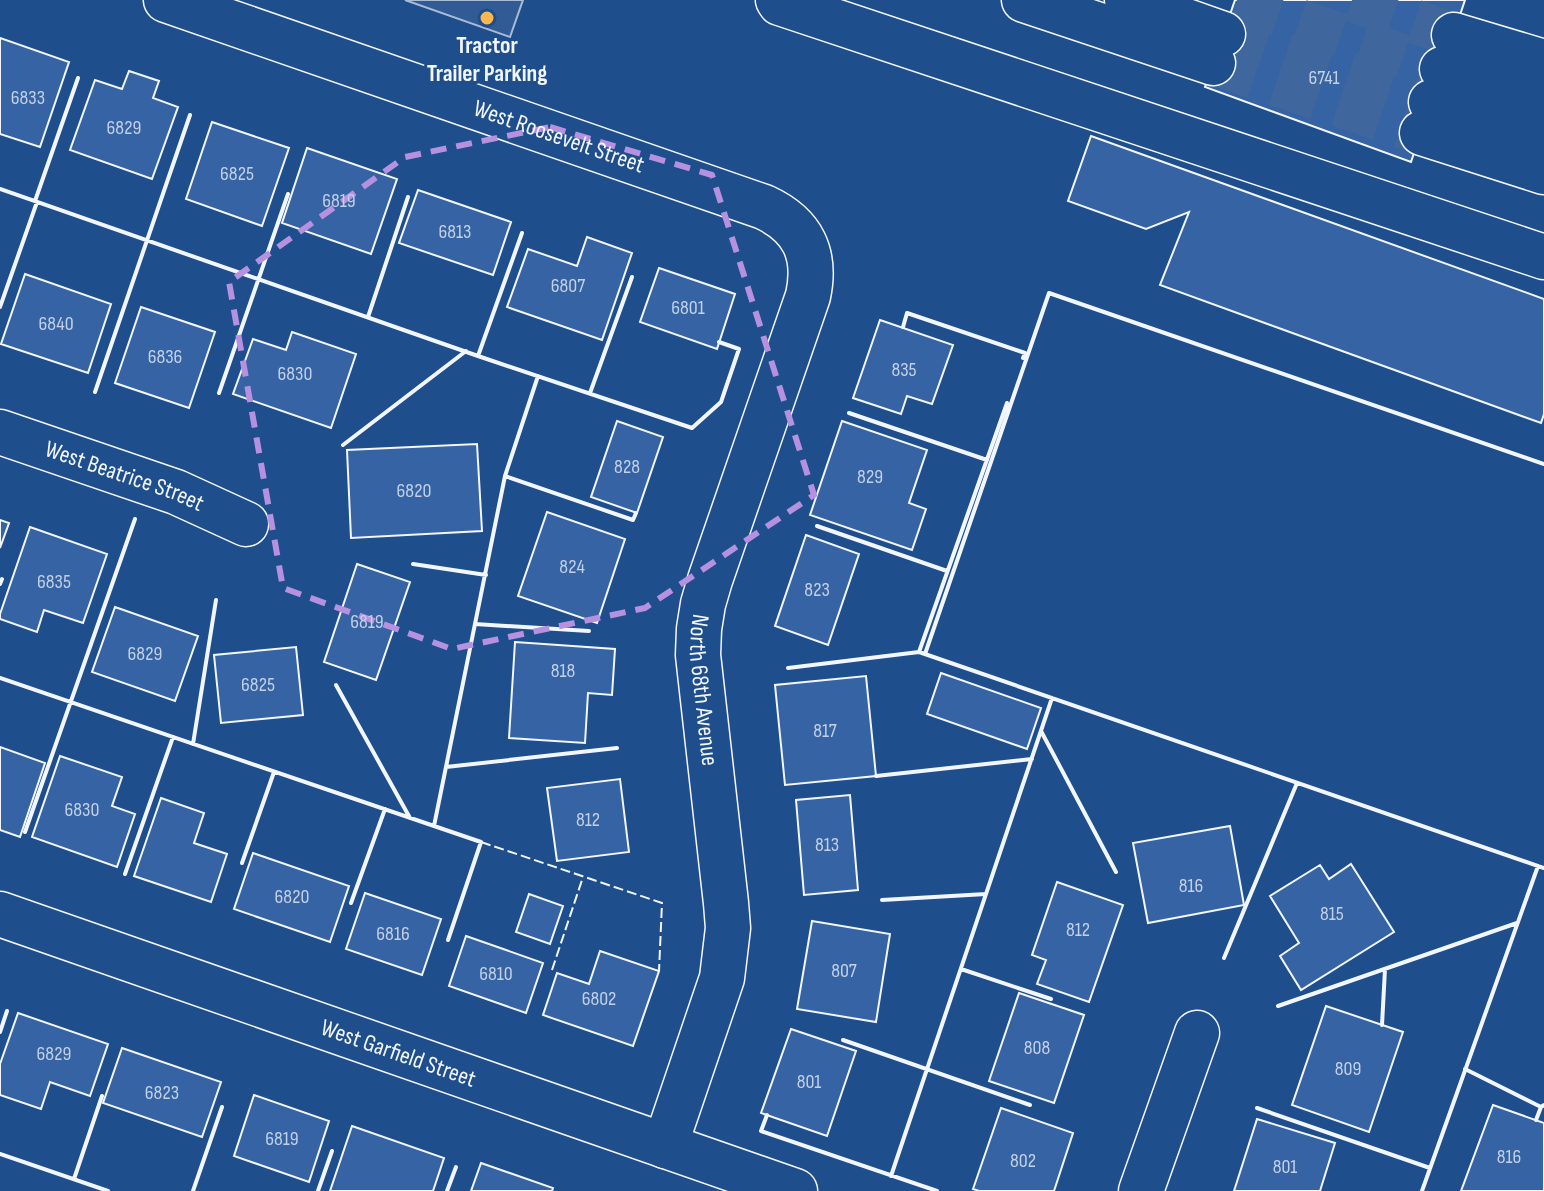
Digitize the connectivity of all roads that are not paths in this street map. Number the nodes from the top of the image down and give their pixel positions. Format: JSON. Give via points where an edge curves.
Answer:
{"nodes":[{"id":1,"x":166,"y":0,"type":"edge"},
{"id":2,"x":778,"y":0,"type":"edge"},
{"id":3,"x":1024,"y":0,"type":"edge"},
{"id":4,"x":1127,"y":0,"type":"edge"},
{"id":5,"x":1544,"y":62,"type":"edge"},
{"id":6,"x":1437,"y":85,"type":"junction"},
{"id":7,"x":1544,"y":102,"type":"edge"},
{"id":8,"x":1544,"y":139,"type":"edge"},
{"id":9,"x":1544,"y":172,"type":"edge"},
{"id":10,"x":805,"y":242,"type":"joint"},
{"id":11,"x":1544,"y":257,"type":"edge"},
{"id":12,"x":0,"y":432,"type":"edge"},
{"id":13,"x":246,"y":524,"type":"dead end"},
{"id":14,"x":0,"y":914,"type":"edge"},
{"id":15,"x":1197,"y":1033,"type":"dead end"},
{"id":16,"x":665,"y":1146,"type":"junction"},
{"id":17,"x":795,"y":1191,"type":"edge"},
{"id":18,"x":1141,"y":1191,"type":"edge"}],
"edges":[{"from":1,"to":10,"type":"street","name":"West Roosevelt Street","via":[[764,207],[781,214]]},
{"from":2,"to":11,"type":"street"},
{"from":3,"to":4,"type":"street","via":[[1218,49]]},
{"from":5,"to":6,"type":"street"},
{"from":6,"to":7,"type":"street"},
{"from":6,"to":8,"type":"street"},
{"from":6,"to":9,"type":"street"},
{"from":10,"to":16,"type":"street","name":"North 68th Avenue","via":[[811,260],[808,296],[710,580],[699,629],[728,928],[715,1003]]},
{"from":12,"to":13,"type":"street","name":"West Beatrice Street","via":[[176,492]]},
{"from":14,"to":16,"type":"street","name":"West Garfield Street"},
{"from":15,"to":18,"type":"street"},
{"from":16,"to":17,"type":"street","name":"West Garfield Street"}]}
